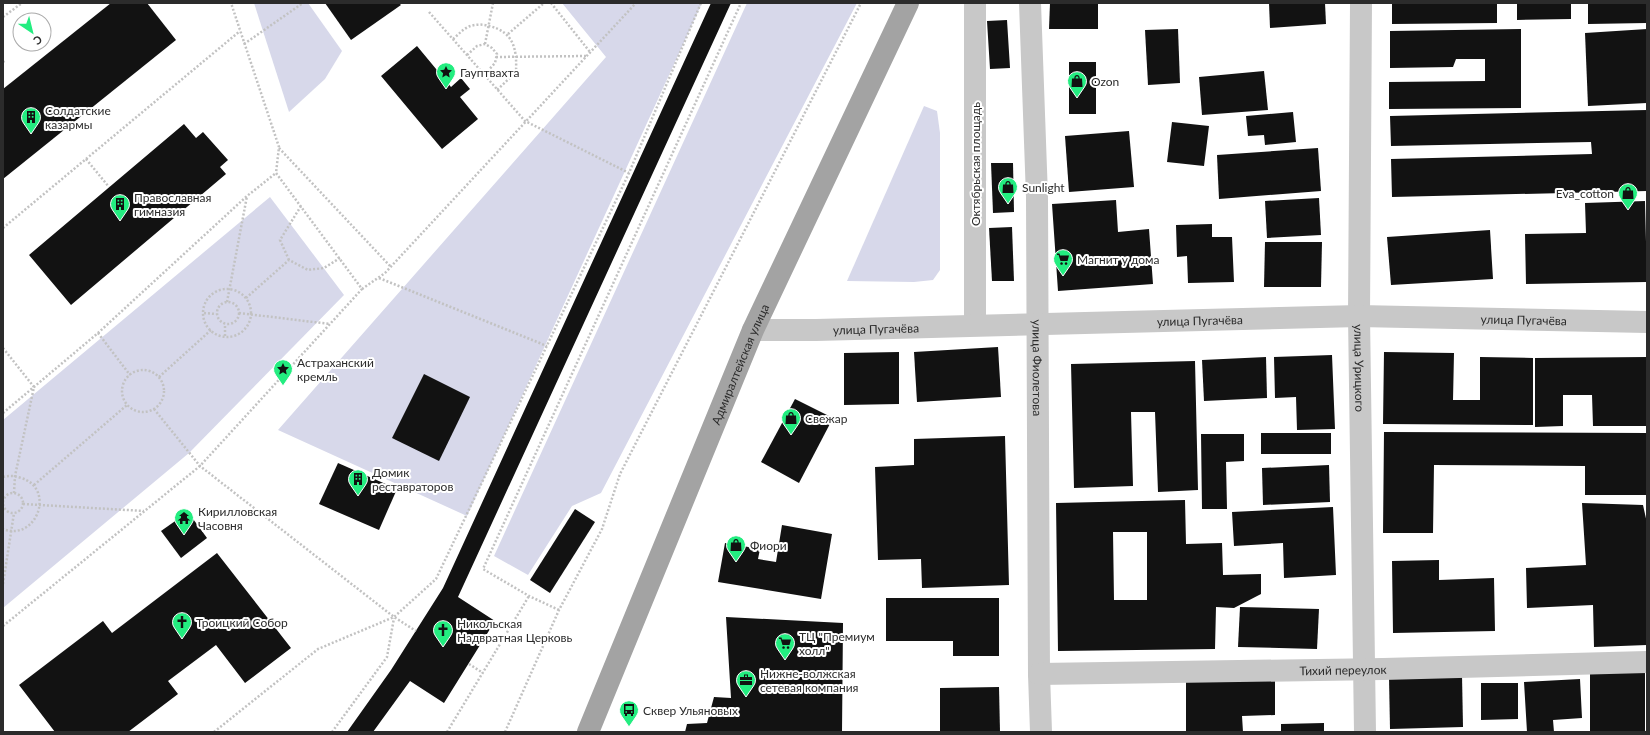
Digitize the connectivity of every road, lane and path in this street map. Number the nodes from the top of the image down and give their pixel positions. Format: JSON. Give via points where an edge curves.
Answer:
{"nodes":[{"id":1,"x":22,"y":3,"type":"edge"},
{"id":2,"x":231,"y":3,"type":"edge"},
{"id":3,"x":303,"y":3,"type":"edge"},
{"id":4,"x":493,"y":3,"type":"edge"},
{"id":5,"x":544,"y":3,"type":"edge"},
{"id":6,"x":551,"y":3,"type":"edge"},
{"id":7,"x":636,"y":3,"type":"edge"},
{"id":8,"x":701,"y":3,"type":"edge"},
{"id":9,"x":741,"y":3,"type":"edge"},
{"id":10,"x":861,"y":3,"type":"edge"},
{"id":11,"x":908,"y":3,"type":"edge"},
{"id":12,"x":975,"y":3,"type":"edge"},
{"id":13,"x":1030,"y":3,"type":"edge"},
{"id":14,"x":1361,"y":3,"type":"edge"},
{"id":15,"x":429,"y":12,"type":"dead end"},
{"id":16,"x":3,"y":16,"type":"edge"},
{"id":17,"x":489,"y":26,"type":"junction"},
{"id":18,"x":240,"y":31,"type":"junction"},
{"id":19,"x":508,"y":34,"type":"junction"},
{"id":20,"x":453,"y":39,"type":"junction"},
{"id":21,"x":244,"y":44,"type":"junction"},
{"id":22,"x":485,"y":44,"type":"junction"},
{"id":23,"x":590,"y":52,"type":"junction"},
{"id":24,"x":467,"y":55,"type":"junction"},
{"id":25,"x":586,"y":56,"type":"junction"},
{"id":26,"x":517,"y":57,"type":"junction"},
{"id":27,"x":496,"y":58,"type":"junction"},
{"id":28,"x":484,"y":75,"type":"junction"},
{"id":29,"x":497,"y":90,"type":"junction"},
{"id":30,"x":525,"y":122,"type":"junction"},
{"id":31,"x":278,"y":147,"type":"junction"},
{"id":32,"x":86,"y":159,"type":"junction"},
{"id":33,"x":276,"y":173,"type":"junction"},
{"id":34,"x":629,"y":173,"type":"junction"},
{"id":35,"x":109,"y":187,"type":"dead end"},
{"id":36,"x":247,"y":196,"type":"junction"},
{"id":37,"x":301,"y":206,"type":"junction"},
{"id":38,"x":3,"y":228,"type":"edge"},
{"id":39,"x":340,"y":258,"type":"junction"},
{"id":40,"x":289,"y":260,"type":"junction"},
{"id":41,"x":391,"y":267,"type":"junction"},
{"id":42,"x":378,"y":278,"type":"junction"},
{"id":43,"x":230,"y":289,"type":"junction"},
{"id":44,"x":362,"y":289,"type":"junction"},
{"id":45,"x":246,"y":298,"type":"junction"},
{"id":46,"x":227,"y":302,"type":"junction"},
{"id":47,"x":204,"y":313,"type":"junction"},
{"id":48,"x":239,"y":313,"type":"junction"},
{"id":49,"x":216,"y":314,"type":"junction"},
{"id":50,"x":250,"y":315,"type":"junction"},
{"id":51,"x":1359,"y":316,"type":"junction"},
{"id":52,"x":1647,"y":322,"type":"edge"},
{"id":53,"x":226,"y":324,"type":"junction"},
{"id":54,"x":331,"y":324,"type":"junction"},
{"id":55,"x":1037,"y":324,"type":"junction"},
{"id":56,"x":975,"y":325,"type":"junction"},
{"id":57,"x":211,"y":330,"type":"junction"},
{"id":58,"x":753,"y":330,"type":"junction"},
{"id":59,"x":98,"y":333,"type":"junction"},
{"id":60,"x":225,"y":336,"type":"junction"},
{"id":61,"x":547,"y":346,"type":"junction"},
{"id":62,"x":3,"y":348,"type":"edge"},
{"id":63,"x":130,"y":374,"type":"junction"},
{"id":64,"x":159,"y":377,"type":"junction"},
{"id":65,"x":34,"y":387,"type":"junction"},
{"id":66,"x":128,"y":405,"type":"junction"},
{"id":67,"x":154,"y":409,"type":"junction"},
{"id":68,"x":3,"y":413,"type":"edge"},
{"id":69,"x":200,"y":466,"type":"junction"},
{"id":70,"x":15,"y":476,"type":"junction"},
{"id":71,"x":3,"y":477,"type":"edge"},
{"id":72,"x":34,"y":485,"type":"junction"},
{"id":73,"x":14,"y":493,"type":"junction"},
{"id":74,"x":23,"y":504,"type":"junction"},
{"id":75,"x":40,"y":505,"type":"junction"},
{"id":76,"x":144,"y":511,"type":"junction"},
{"id":77,"x":14,"y":513,"type":"junction"},
{"id":78,"x":3,"y":529,"type":"edge"},
{"id":79,"x":11,"y":530,"type":"junction"},
{"id":80,"x":3,"y":584,"type":"edge"},
{"id":81,"x":529,"y":596,"type":"junction"},
{"id":82,"x":559,"y":610,"type":"junction"},
{"id":83,"x":394,"y":618,"type":"junction"},
{"id":84,"x":3,"y":626,"type":"edge"},
{"id":85,"x":416,"y":631,"type":"dead end"},
{"id":86,"x":1647,"y":662,"type":"edge"},
{"id":87,"x":469,"y":664,"type":"dead end"},
{"id":88,"x":1364,"y":669,"type":"junction"},
{"id":89,"x":483,"y":673,"type":"junction"},
{"id":90,"x":1039,"y":674,"type":"junction"},
{"id":91,"x":214,"y":732,"type":"edge"},
{"id":92,"x":332,"y":732,"type":"edge"},
{"id":93,"x":447,"y":732,"type":"edge"},
{"id":94,"x":505,"y":732,"type":"edge"},
{"id":95,"x":588,"y":732,"type":"edge"},
{"id":96,"x":1041,"y":732,"type":"edge"},
{"id":97,"x":1365,"y":732,"type":"edge"}],
"edges":[{"from":1,"to":16,"type":"path"},
{"from":2,"to":18,"type":"path"},
{"from":3,"to":21,"type":"path"},
{"from":4,"to":17,"type":"path"},
{"from":5,"to":19,"type":"path"},
{"from":6,"to":23,"type":"path"},
{"from":7,"to":23,"type":"path"},
{"from":8,"to":34,"type":"path"},
{"from":9,"to":81,"type":"path","via":[[483,569]]},
{"from":10,"to":82,"type":"path","via":[[620,474],[602,529]]},
{"from":11,"to":58,"type":"main road","name":"Адмиралтейская улица"},
{"from":12,"to":56,"type":"street","name":"Октябрьская площадь"},
{"from":13,"to":55,"type":"street","name":"улица Фиолетова","via":[[1037,197]]},
{"from":14,"to":51,"type":"street","name":"улица Урицкого"},
{"from":15,"to":20,"type":"path"},
{"from":17,"to":19,"type":"path"},
{"from":17,"to":20,"type":"path","via":[[468,26]]},
{"from":17,"to":22,"type":"path"},
{"from":18,"to":21,"type":"path"},
{"from":18,"to":32,"type":"path"},
{"from":19,"to":26,"type":"path"},
{"from":20,"to":24,"type":"path"},
{"from":21,"to":31,"type":"path"},
{"from":22,"to":24,"type":"path","via":[[477,46]]},
{"from":22,"to":27,"type":"path","via":[[497,54]]},
{"from":23,"to":25,"type":"path"},
{"from":24,"to":28,"type":"path"},
{"from":25,"to":26,"type":"path"},
{"from":25,"to":30,"type":"path"},
{"from":26,"to":27,"type":"path"},
{"from":26,"to":29,"type":"path","via":[[516,72]]},
{"from":27,"to":28,"type":"path","via":[[495,63]]},
{"from":28,"to":29,"type":"path"},
{"from":29,"to":30,"type":"path"},
{"from":30,"to":34,"type":"path"},
{"from":30,"to":41,"type":"path"},
{"from":31,"to":33,"type":"path"},
{"from":31,"to":41,"type":"path"},
{"from":32,"to":35,"type":"path"},
{"from":32,"to":38,"type":"path"},
{"from":33,"to":36,"type":"path"},
{"from":33,"to":37,"type":"path"},
{"from":34,"to":61,"type":"path"},
{"from":36,"to":43,"type":"path"},
{"from":36,"to":59,"type":"path"},
{"from":37,"to":39,"type":"path"},
{"from":37,"to":40,"type":"path","via":[[280,240]]},
{"from":39,"to":40,"type":"path","via":[[324,268],[308,270]]},
{"from":39,"to":44,"type":"path"},
{"from":40,"to":45,"type":"path"},
{"from":41,"to":42,"type":"path"},
{"from":42,"to":44,"type":"path"},
{"from":42,"to":61,"type":"path"},
{"from":43,"to":45,"type":"path","via":[[240,292]]},
{"from":43,"to":46,"type":"path"},
{"from":43,"to":47,"type":"path","via":[[211,295],[206,301]]},
{"from":44,"to":54,"type":"path"},
{"from":45,"to":50,"type":"path","via":[[250,305]]},
{"from":46,"to":48,"type":"path","via":[[236,306]]},
{"from":46,"to":49,"type":"path","via":[[220,304]]},
{"from":47,"to":49,"type":"path"},
{"from":47,"to":57,"type":"path","via":[[206,324]]},
{"from":48,"to":50,"type":"path"},
{"from":48,"to":53,"type":"path","via":[[236,321]]},
{"from":49,"to":53,"type":"path","via":[[219,320]]},
{"from":50,"to":54,"type":"path"},
{"from":50,"to":60,"type":"path","via":[[240,333]]},
{"from":51,"to":52,"type":"street","name":"улица Пугачёва"},
{"from":51,"to":55,"type":"street","name":"улица Пугачёва"},
{"from":51,"to":88,"type":"street","name":"улица Урицкого"},
{"from":53,"to":60,"type":"path"},
{"from":54,"to":69,"type":"path"},
{"from":55,"to":56,"type":"street","name":"улица Пугачёва"},
{"from":55,"to":90,"type":"street","name":"улица Фиолетова"},
{"from":56,"to":58,"type":"street","name":"улица Пугачёва"},
{"from":57,"to":60,"type":"path"},
{"from":57,"to":64,"type":"path"},
{"from":58,"to":95,"type":"main road","name":"Адмиралтейская улица"},
{"from":59,"to":63,"type":"path"},
{"from":59,"to":65,"type":"path"},
{"from":61,"to":83,"type":"path","via":[[436,579]]},
{"from":62,"to":65,"type":"path"},
{"from":63,"to":64,"type":"path","via":[[144,370],[151,371]]},
{"from":63,"to":66,"type":"path","via":[[123,386],[124,401]]},
{"from":64,"to":67,"type":"path","via":[[164,387],[163,400]]},
{"from":65,"to":68,"type":"path"},
{"from":65,"to":70,"type":"path"},
{"from":66,"to":67,"type":"path","via":[[141,412]]},
{"from":66,"to":72,"type":"path"},
{"from":67,"to":69,"type":"path"},
{"from":69,"to":76,"type":"path"},
{"from":69,"to":83,"type":"path"},
{"from":70,"to":71,"type":"path"},
{"from":70,"to":72,"type":"path"},
{"from":70,"to":73,"type":"path"},
{"from":72,"to":75,"type":"path"},
{"from":73,"to":74,"type":"path","via":[[21,498]]},
{"from":73,"to":77,"type":"path","via":[[8,495],[3,503],[5,509]]},
{"from":74,"to":75,"type":"path"},
{"from":74,"to":77,"type":"path","via":[[20,510]]},
{"from":75,"to":76,"type":"path"},
{"from":75,"to":79,"type":"path","via":[[36,518],[30,524],[23,529]]},
{"from":76,"to":84,"type":"path"},
{"from":77,"to":79,"type":"path"},
{"from":78,"to":79,"type":"path"},
{"from":79,"to":80,"type":"path"},
{"from":81,"to":82,"type":"path"},
{"from":81,"to":89,"type":"path"},
{"from":82,"to":94,"type":"path"},
{"from":83,"to":85,"type":"path"},
{"from":83,"to":91,"type":"path","via":[[318,649]]},
{"from":83,"to":92,"type":"path","via":[[387,657]]},
{"from":86,"to":88,"type":"street","name":"Тихий переулок"},
{"from":87,"to":89,"type":"path"},
{"from":88,"to":90,"type":"street","name":"Тихий переулок"},
{"from":88,"to":97,"type":"street","name":"улица Урицкого"},
{"from":89,"to":93,"type":"path"},
{"from":90,"to":96,"type":"street","name":"улица Фиолетова"}]}
